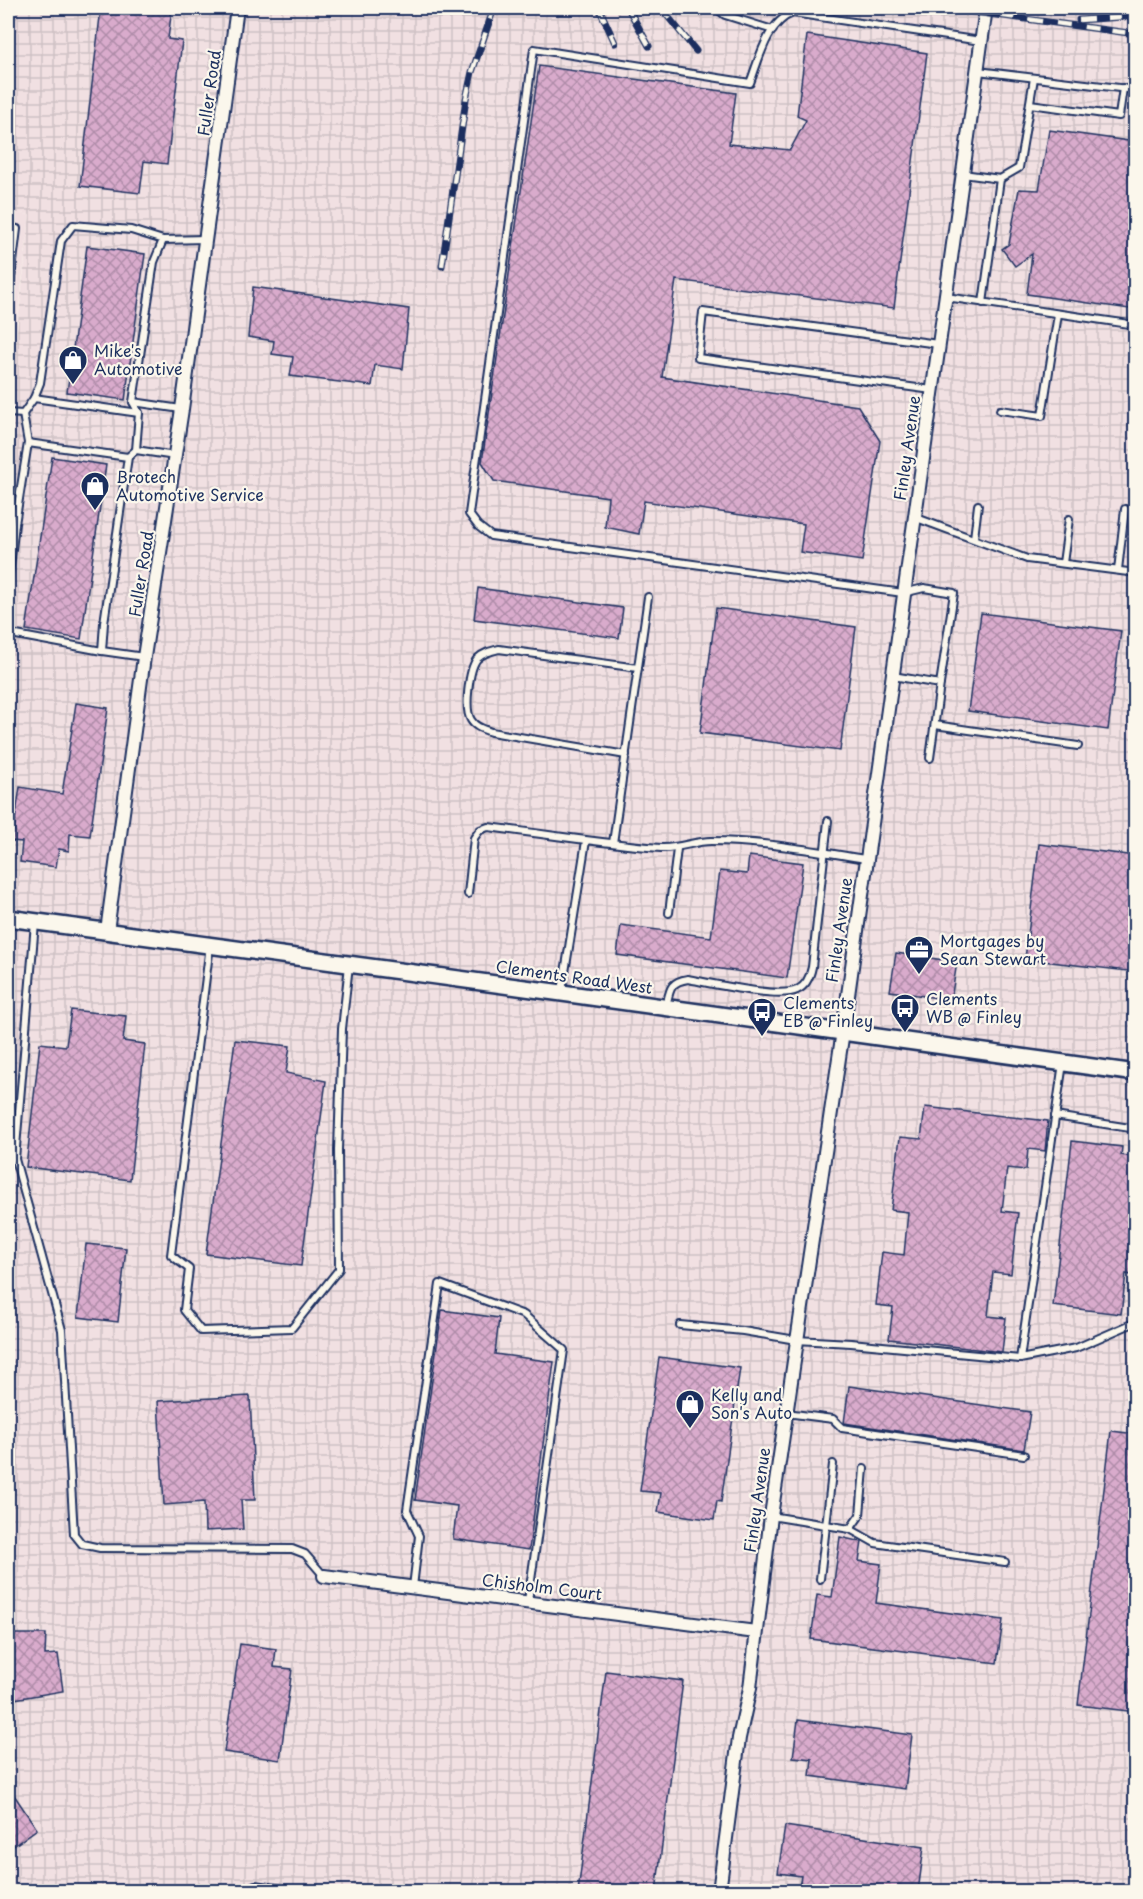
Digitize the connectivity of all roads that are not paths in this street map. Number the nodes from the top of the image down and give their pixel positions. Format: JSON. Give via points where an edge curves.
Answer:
{"nodes":[{"id":1,"x":237,"y":8,"type":"edge"},
{"id":2,"x":716,"y":8,"type":"edge"},
{"id":3,"x":986,"y":8,"type":"edge"},
{"id":4,"x":773,"y":30,"type":"junction"},
{"id":5,"x":981,"y":41,"type":"junction"},
{"id":6,"x":977,"y":71,"type":"junction"},
{"id":7,"x":1034,"y":78,"type":"junction"},
{"id":8,"x":1123,"y":88,"type":"junction"},
{"id":9,"x":1136,"y":90,"type":"edge"},
{"id":10,"x":1030,"y":104,"type":"junction"},
{"id":11,"x":963,"y":174,"type":"junction"},
{"id":12,"x":1000,"y":179,"type":"junction"},
{"id":13,"x":8,"y":227,"type":"edge"},
{"id":14,"x":206,"y":239,"type":"junction"},
{"id":15,"x":162,"y":240,"type":"junction"},
{"id":16,"x":945,"y":297,"type":"junction"},
{"id":17,"x":8,"y":303,"type":"edge"},
{"id":18,"x":983,"y":303,"type":"junction"},
{"id":19,"x":1058,"y":314,"type":"junction"},
{"id":20,"x":1136,"y":325,"type":"edge"},
{"id":21,"x":938,"y":344,"type":"junction"},
{"id":22,"x":932,"y":390,"type":"junction"},
{"id":23,"x":34,"y":398,"type":"junction"},
{"id":24,"x":133,"y":402,"type":"junction"},
{"id":25,"x":182,"y":409,"type":"junction"},
{"id":26,"x":1000,"y":410,"type":"dead end"},
{"id":27,"x":8,"y":413,"type":"edge"},
{"id":28,"x":139,"y":413,"type":"junction"},
{"id":29,"x":22,"y":414,"type":"junction"},
{"id":30,"x":28,"y":443,"type":"junction"},
{"id":31,"x":136,"y":450,"type":"junction"},
{"id":32,"x":176,"y":456,"type":"junction"},
{"id":33,"x":128,"y":457,"type":"junction"},
{"id":34,"x":978,"y":505,"type":"dead end"},
{"id":35,"x":1125,"y":509,"type":"dead end"},
{"id":36,"x":914,"y":517,"type":"junction"},
{"id":37,"x":1069,"y":519,"type":"dead end"},
{"id":38,"x":974,"y":538,"type":"junction"},
{"id":39,"x":1063,"y":563,"type":"junction"},
{"id":40,"x":1118,"y":570,"type":"junction"},
{"id":41,"x":1136,"y":573,"type":"edge"},
{"id":42,"x":8,"y":583,"type":"edge"},
{"id":43,"x":903,"y":593,"type":"junction"},
{"id":44,"x":648,"y":597,"type":"dead end"},
{"id":45,"x":8,"y":628,"type":"edge"},
{"id":46,"x":102,"y":651,"type":"junction"},
{"id":47,"x":144,"y":657,"type":"junction"},
{"id":48,"x":638,"y":668,"type":"junction"},
{"id":49,"x":891,"y":676,"type":"junction"},
{"id":50,"x":940,"y":684,"type":"junction"},
{"id":51,"x":935,"y":725,"type":"junction"},
{"id":52,"x":1078,"y":746,"type":"dead end"},
{"id":53,"x":626,"y":755,"type":"junction"},
{"id":54,"x":930,"y":758,"type":"dead end"},
{"id":55,"x":828,"y":821,"type":"dead end"},
{"id":56,"x":586,"y":841,"type":"junction"},
{"id":57,"x":613,"y":843,"type":"junction"},
{"id":58,"x":677,"y":849,"type":"junction"},
{"id":59,"x":825,"y":853,"type":"junction"},
{"id":60,"x":866,"y":859,"type":"junction"},
{"id":61,"x":468,"y":894,"type":"dead end"},
{"id":62,"x":669,"y":913,"type":"dead end"},
{"id":63,"x":8,"y":918,"type":"edge"},
{"id":64,"x":35,"y":923,"type":"junction"},
{"id":65,"x":108,"y":931,"type":"junction"},
{"id":66,"x":210,"y":945,"type":"junction"},
{"id":67,"x":349,"y":964,"type":"junction"},
{"id":68,"x":562,"y":993,"type":"junction"},
{"id":69,"x":666,"y":1008,"type":"junction"},
{"id":70,"x":843,"y":1031,"type":"junction"},
{"id":71,"x":1063,"y":1062,"type":"junction"},
{"id":72,"x":1136,"y":1073,"type":"edge"},
{"id":73,"x":1055,"y":1116,"type":"junction"},
{"id":74,"x":1136,"y":1129,"type":"edge"},
{"id":75,"x":1136,"y":1322,"type":"edge"},
{"id":76,"x":680,"y":1325,"type":"dead end"},
{"id":77,"x":796,"y":1340,"type":"junction"},
{"id":78,"x":1020,"y":1359,"type":"junction"},
{"id":79,"x":786,"y":1413,"type":"junction"},
{"id":80,"x":1024,"y":1455,"type":"dead end"},
{"id":81,"x":833,"y":1464,"type":"dead end"},
{"id":82,"x":864,"y":1469,"type":"dead end"},
{"id":83,"x":771,"y":1516,"type":"junction"},
{"id":84,"x":827,"y":1524,"type":"junction"},
{"id":85,"x":850,"y":1529,"type":"junction"},
{"id":86,"x":1005,"y":1562,"type":"dead end"},
{"id":87,"x":324,"y":1576,"type":"joint"},
{"id":88,"x":820,"y":1579,"type":"dead end"},
{"id":89,"x":413,"y":1587,"type":"junction"},
{"id":90,"x":528,"y":1601,"type":"junction"},
{"id":91,"x":756,"y":1632,"type":"junction"},
{"id":92,"x":240,"y":1892,"type":"edge"},
{"id":93,"x":304,"y":1892,"type":"edge"},
{"id":94,"x":719,"y":1892,"type":"edge"}],
"edges":[{"from":1,"to":14,"type":"street","name":"Fuller Road"},
{"from":2,"to":4,"type":"lane","via":[[725,15]]},
{"from":3,"to":5,"type":"street","name":"Finley Avenue"},
{"from":4,"to":5,"type":"lane","via":[[793,13]]},
{"from":4,"to":43,"type":"lane","via":[[750,83],[534,49],[469,514],[491,536]]},
{"from":5,"to":6,"type":"street","name":"Finley Avenue"},
{"from":6,"to":7,"type":"lane"},
{"from":6,"to":11,"type":"street","name":"Finley Avenue"},
{"from":7,"to":8,"type":"lane"},
{"from":7,"to":10,"type":"lane"},
{"from":8,"to":9,"type":"lane"},
{"from":8,"to":10,"type":"lane","via":[[1119,116]]},
{"from":10,"to":12,"type":"lane","via":[[1019,168]]},
{"from":11,"to":12,"type":"lane"},
{"from":11,"to":16,"type":"street","name":"Finley Avenue"},
{"from":12,"to":18,"type":"lane"},
{"from":13,"to":17,"type":"lane","via":[[17,229]]},
{"from":14,"to":15,"type":"lane"},
{"from":14,"to":25,"type":"street","name":"Fuller Road"},
{"from":15,"to":23,"type":"lane","via":[[131,230],[73,225],[61,241],[40,383]]},
{"from":15,"to":24,"type":"lane","via":[[153,262]]},
{"from":16,"to":18,"type":"lane"},
{"from":16,"to":21,"type":"street","name":"Finley Avenue"},
{"from":18,"to":19,"type":"lane"},
{"from":19,"to":20,"type":"lane"},
{"from":19,"to":26,"type":"lane","via":[[1042,416]]},
{"from":21,"to":22,"type":"street","name":"Finley Avenue"},
{"from":21,"to":22,"type":"lane","via":[[704,312],[698,358]]},
{"from":22,"to":36,"type":"street","name":"Finley Avenue"},
{"from":23,"to":28,"type":"lane"},
{"from":23,"to":29,"type":"lane"},
{"from":24,"to":25,"type":"lane"},
{"from":24,"to":28,"type":"lane"},
{"from":25,"to":32,"type":"street","name":"Fuller Road"},
{"from":27,"to":29,"type":"lane"},
{"from":28,"to":31,"type":"lane"},
{"from":29,"to":30,"type":"lane"},
{"from":30,"to":33,"type":"lane"},
{"from":30,"to":42,"type":"lane"},
{"from":31,"to":32,"type":"lane"},
{"from":31,"to":33,"type":"lane"},
{"from":32,"to":47,"type":"street","name":"Fuller Road"},
{"from":33,"to":46,"type":"lane"},
{"from":34,"to":38,"type":"lane"},
{"from":35,"to":40,"type":"lane"},
{"from":36,"to":38,"type":"lane"},
{"from":36,"to":43,"type":"street","name":"Finley Avenue"},
{"from":37,"to":39,"type":"lane"},
{"from":38,"to":39,"type":"lane","via":[[1027,559]]},
{"from":39,"to":40,"type":"lane"},
{"from":40,"to":41,"type":"lane"},
{"from":43,"to":49,"type":"street","name":"Finley Avenue"},
{"from":43,"to":50,"type":"lane","via":[[924,588],[954,592]]},
{"from":44,"to":48,"type":"lane"},
{"from":45,"to":46,"type":"lane","via":[[11,634]]},
{"from":46,"to":47,"type":"lane"},
{"from":47,"to":65,"type":"street","name":"Fuller Road"},
{"from":48,"to":53,"type":"lane"},
{"from":48,"to":53,"type":"lane","via":[[499,649],[487,651],[472,669],[467,699],[471,722],[479,728]]},
{"from":49,"to":50,"type":"lane"},
{"from":49,"to":60,"type":"street","name":"Finley Avenue"},
{"from":50,"to":51,"type":"lane"},
{"from":51,"to":52,"type":"lane"},
{"from":51,"to":54,"type":"lane"},
{"from":53,"to":57,"type":"lane"},
{"from":55,"to":59,"type":"lane"},
{"from":56,"to":57,"type":"lane"},
{"from":56,"to":61,"type":"lane","via":[[488,827],[480,830],[474,838]]},
{"from":56,"to":68,"type":"lane"},
{"from":57,"to":58,"type":"lane"},
{"from":58,"to":59,"type":"lane","via":[[707,841]]},
{"from":58,"to":62,"type":"lane"},
{"from":59,"to":60,"type":"lane"},
{"from":59,"to":69,"type":"lane","via":[[812,967],[803,986],[786,993],[680,980],[670,990]]},
{"from":60,"to":70,"type":"street","name":"Finley Avenue"},
{"from":63,"to":64,"type":"street","name":"Clements Road West"},
{"from":64,"to":65,"type":"street","name":"Clements Road West"},
{"from":64,"to":87,"type":"lane","via":[[15,1159],[62,1330],[74,1534],[82,1544],[100,1548],[292,1549],[305,1554]]},
{"from":65,"to":66,"type":"street","name":"Clements Road West"},
{"from":66,"to":67,"type":"street","name":"Clements Road West"},
{"from":66,"to":67,"type":"lane","via":[[171,1255],[189,1269],[184,1310],[201,1331],[292,1328],[339,1269],[338,1150],[342,1029]]},
{"from":67,"to":68,"type":"street","name":"Clements Road West"},
{"from":68,"to":69,"type":"street","name":"Clements Road West"},
{"from":69,"to":70,"type":"street","name":"Clements Road West"},
{"from":70,"to":71,"type":"street","name":"Clements Road West"},
{"from":70,"to":77,"type":"street","name":"Finley Avenue"},
{"from":71,"to":72,"type":"street","name":"Clements Road West"},
{"from":71,"to":73,"type":"lane"},
{"from":73,"to":74,"type":"lane"},
{"from":73,"to":78,"type":"lane"},
{"from":75,"to":78,"type":"lane","via":[[1076,1348]]},
{"from":76,"to":77,"type":"lane"},
{"from":77,"to":78,"type":"lane"},
{"from":77,"to":79,"type":"street","name":"Finley Avenue"},
{"from":79,"to":80,"type":"lane","via":[[833,1419],[842,1428]]},
{"from":79,"to":83,"type":"street","name":"Finley Avenue"},
{"from":81,"to":84,"type":"lane"},
{"from":82,"to":85,"type":"lane","via":[[860,1515]]},
{"from":83,"to":84,"type":"lane"},
{"from":83,"to":91,"type":"street","name":"Finley Avenue"},
{"from":84,"to":85,"type":"lane"},
{"from":84,"to":88,"type":"lane"},
{"from":85,"to":86,"type":"lane","via":[[875,1543]]},
{"from":87,"to":89,"type":"street","name":"Chisholm Court"},
{"from":89,"to":90,"type":"street","name":"Chisholm Court"},
{"from":89,"to":90,"type":"lane","via":[[419,1536],[407,1510],[440,1284],[524,1315],[564,1350]]},
{"from":90,"to":91,"type":"street","name":"Chisholm Court"},
{"from":91,"to":94,"type":"street","name":"Finley Avenue"},
{"from":92,"to":93,"type":"lane","via":[[255,1885]]}]}
